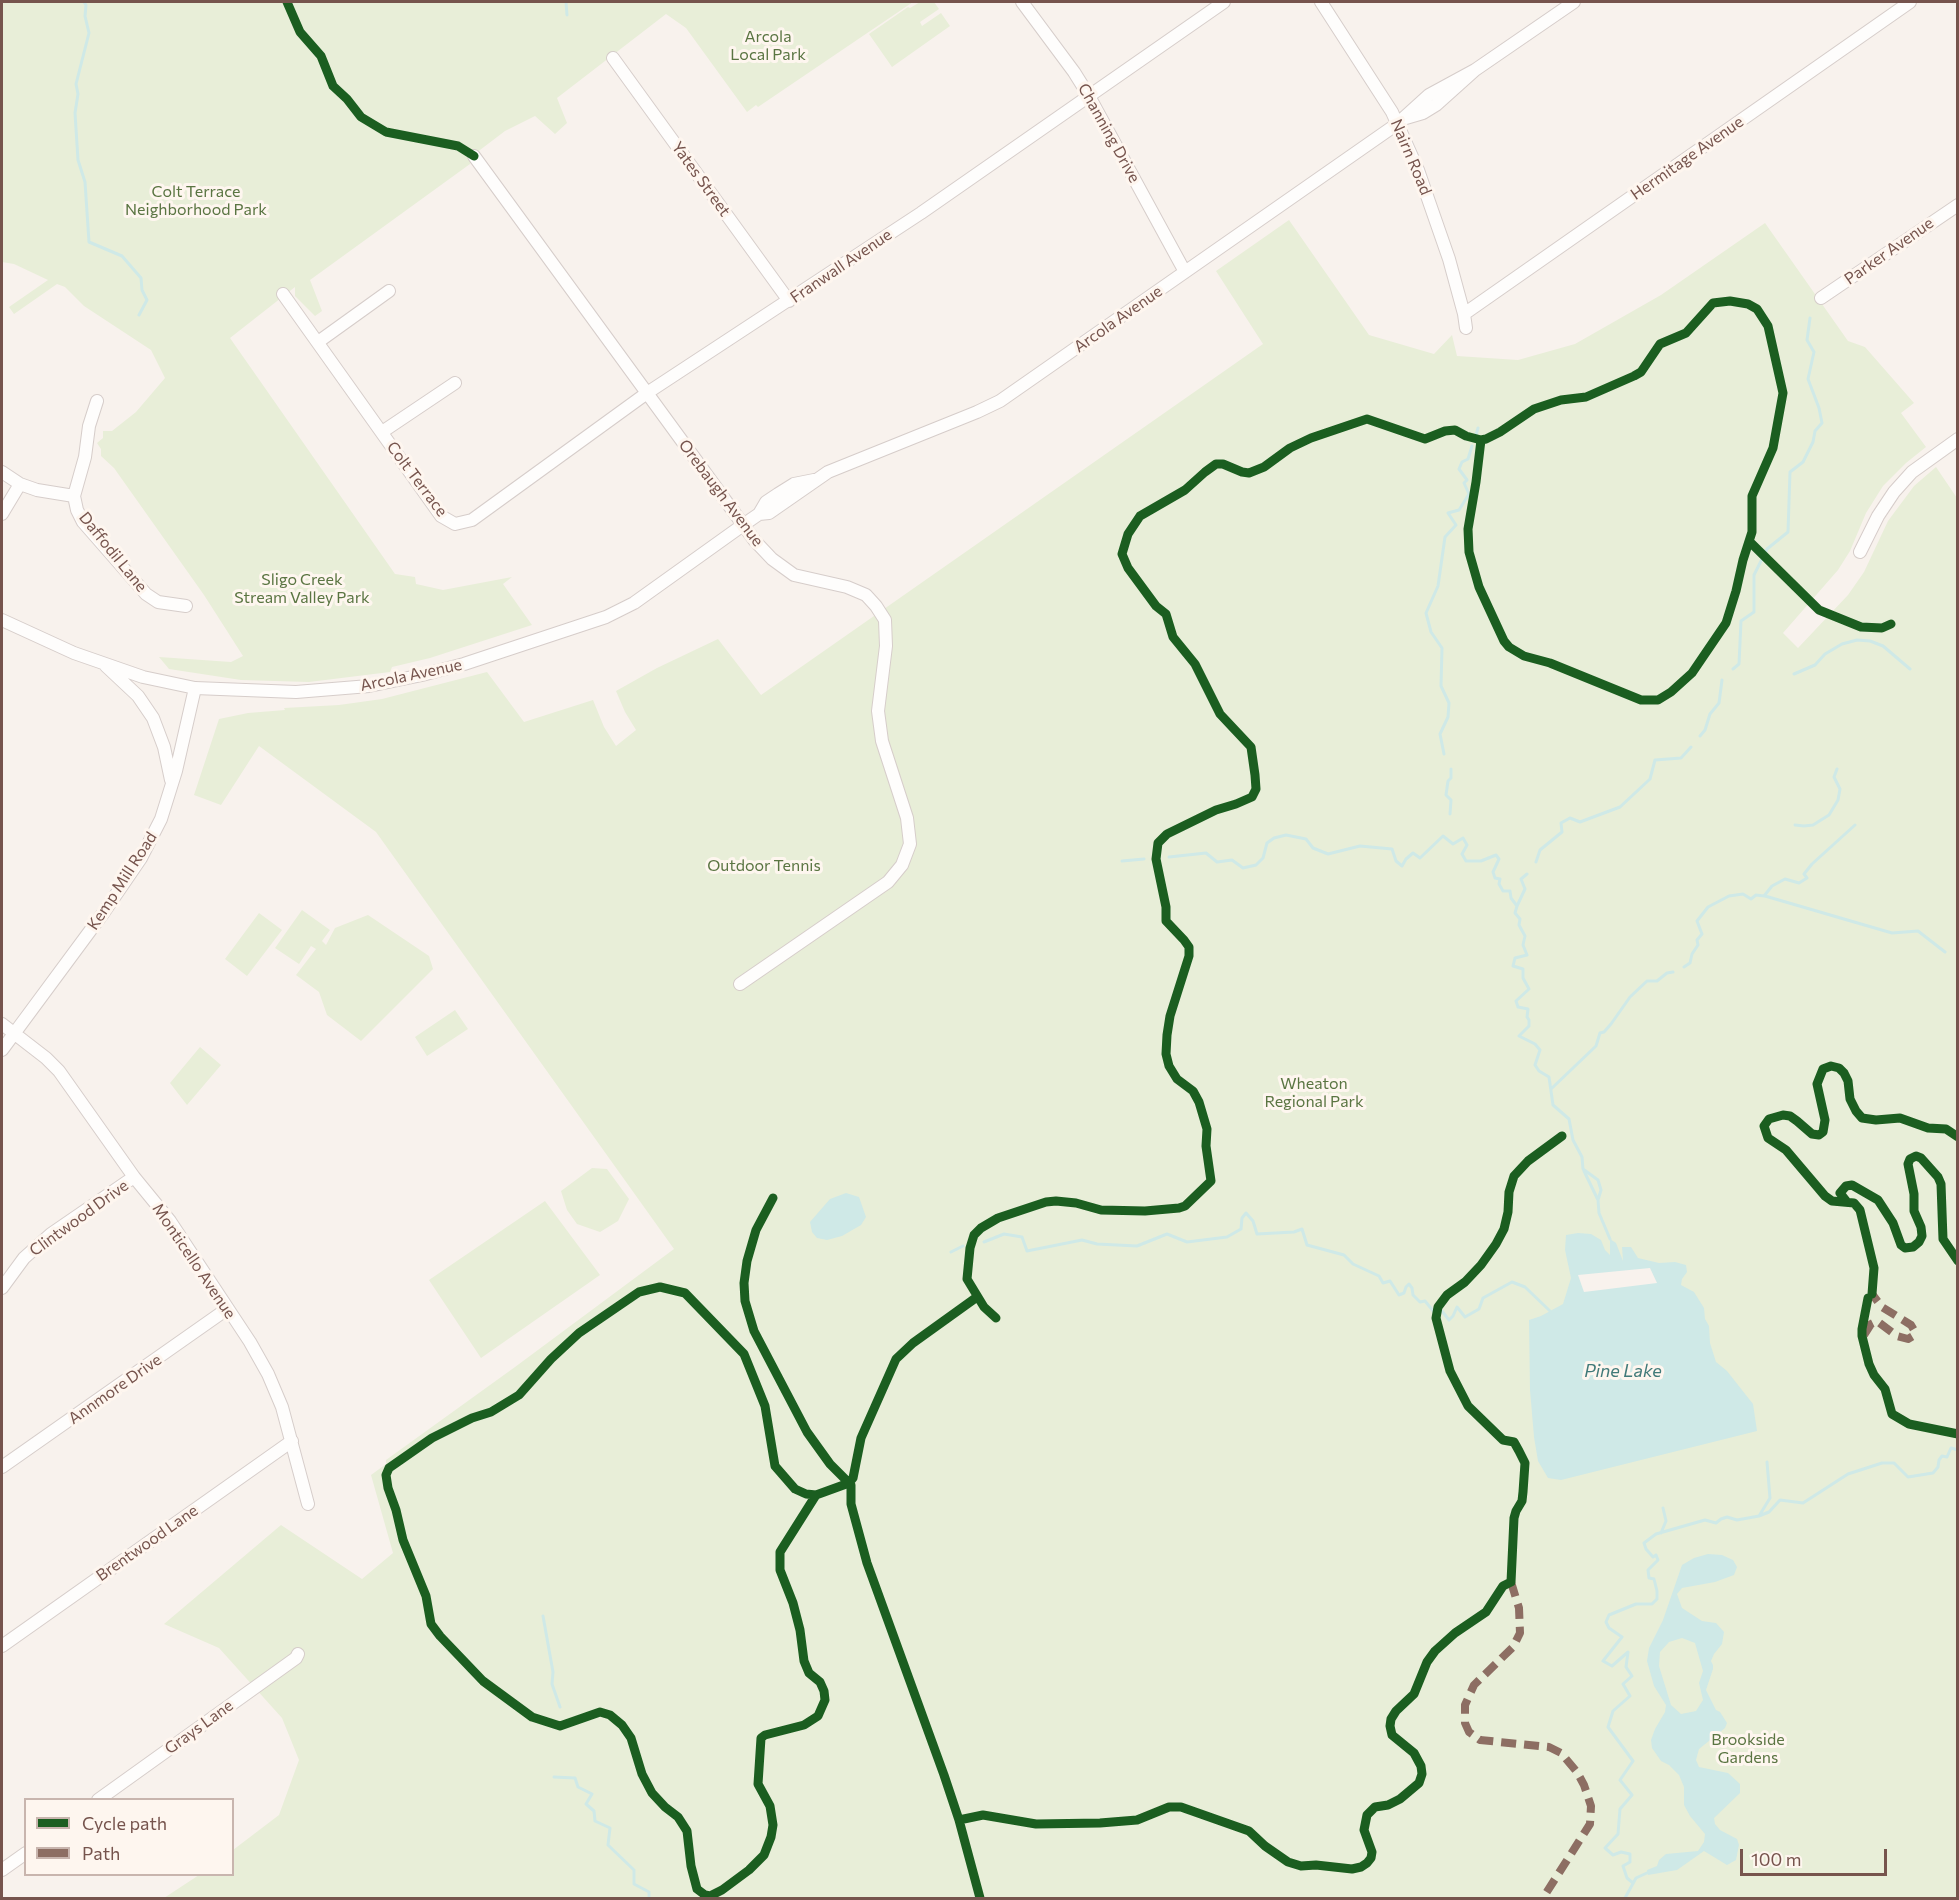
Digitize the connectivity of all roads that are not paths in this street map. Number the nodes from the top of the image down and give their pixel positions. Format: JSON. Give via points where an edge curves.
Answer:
{"nodes":[{"id":1,"x":1022,"y":2,"type":"edge"},
{"id":2,"x":1224,"y":2,"type":"edge"},
{"id":3,"x":1321,"y":2,"type":"edge"},
{"id":4,"x":1574,"y":2,"type":"edge"},
{"id":5,"x":1910,"y":2,"type":"edge"},
{"id":6,"x":613,"y":58,"type":"dead end"},
{"id":7,"x":1089,"y":96,"type":"junction"},
{"id":8,"x":1400,"y":122,"type":"junction"},
{"id":9,"x":474,"y":156,"type":"dead end"},
{"id":10,"x":1958,"y":205,"type":"edge"},
{"id":11,"x":1185,"y":272,"type":"junction"},
{"id":12,"x":389,"y":291,"type":"dead end"},
{"id":13,"x":284,"y":294,"type":"dead end"},
{"id":14,"x":1821,"y":298,"type":"dead end"},
{"id":15,"x":789,"y":301,"type":"junction"},
{"id":16,"x":1464,"y":314,"type":"junction"},
{"id":17,"x":1466,"y":328,"type":"dead end"},
{"id":18,"x":318,"y":342,"type":"junction"},
{"id":19,"x":455,"y":383,"type":"dead end"},
{"id":20,"x":647,"y":393,"type":"junction"},
{"id":21,"x":97,"y":401,"type":"dead end"},
{"id":22,"x":382,"y":432,"type":"junction"},
{"id":23,"x":1958,"y":439,"type":"edge"},
{"id":24,"x":2,"y":472,"type":"edge"},
{"id":25,"x":20,"y":483,"type":"junction"},
{"id":26,"x":74,"y":496,"type":"junction"},
{"id":27,"x":2,"y":514,"type":"edge"},
{"id":28,"x":455,"y":524,"type":"joint"},
{"id":29,"x":743,"y":525,"type":"junction"},
{"id":30,"x":1860,"y":552,"type":"dead end"},
{"id":31,"x":186,"y":606,"type":"dead end"},
{"id":32,"x":2,"y":620,"type":"edge"},
{"id":33,"x":102,"y":663,"type":"junction"},
{"id":34,"x":195,"y":688,"type":"junction"},
{"id":35,"x":172,"y":785,"type":"junction"},
{"id":36,"x":740,"y":984,"type":"dead end"},
{"id":37,"x":2,"y":1024,"type":"edge"},
{"id":38,"x":14,"y":1034,"type":"junction"},
{"id":39,"x":2,"y":1050,"type":"edge"},
{"id":40,"x":134,"y":1177,"type":"junction"},
{"id":41,"x":2,"y":1288,"type":"edge"},
{"id":42,"x":227,"y":1310,"type":"junction"},
{"id":43,"x":292,"y":1441,"type":"junction"},
{"id":44,"x":2,"y":1467,"type":"edge"},
{"id":45,"x":308,"y":1504,"type":"dead end"},
{"id":46,"x":2,"y":1646,"type":"edge"},
{"id":47,"x":298,"y":1654,"type":"dead end"},
{"id":48,"x":101,"y":1798,"type":"edge"},
{"id":49,"x":24,"y":1854,"type":"edge"},
{"id":50,"x":2,"y":1870,"type":"edge"}],
"edges":[{"from":1,"to":7,"type":"street","name":"Channing Drive"},
{"from":2,"to":7,"type":"street","name":"Franwall Avenue"},
{"from":3,"to":8,"type":"street","name":"Nairn Road"},
{"from":4,"to":8,"type":"street","name":"Arcola Avenue","via":[[1475,70],[1436,105]]},
{"from":5,"to":16,"type":"street","name":"Hermitage Avenue"},
{"from":6,"to":15,"type":"street","name":"Yates Street"},
{"from":7,"to":11,"type":"street","name":"Channing Drive"},
{"from":7,"to":15,"type":"street","name":"Franwall Avenue"},
{"from":8,"to":11,"type":"street","name":"Arcola Avenue"},
{"from":8,"to":16,"type":"street","name":"Nairn Road","via":[[1437,220]]},
{"from":9,"to":20,"type":"street","name":"Orebaugh Avenue"},
{"from":10,"to":14,"type":"street","name":"Parker Avenue"},
{"from":11,"to":29,"type":"street","name":"Arcola Avenue","via":[[1000,401],[828,472],[769,513],[759,514]]},
{"from":12,"to":18,"type":"street"},
{"from":13,"to":18,"type":"street","name":"Colt Terrace"},
{"from":15,"to":20,"type":"street","name":"Franwall Avenue"},
{"from":16,"to":17,"type":"street","name":"Nairn Road"},
{"from":18,"to":22,"type":"street","name":"Colt Terrace"},
{"from":19,"to":22,"type":"street","name":"Colt Terrace"},
{"from":20,"to":28,"type":"street","name":"Franwall Avenue","via":[[472,520]]},
{"from":20,"to":29,"type":"street","name":"Orebaugh Avenue"},
{"from":21,"to":26,"type":"street","name":"Daffodil Lane"},
{"from":22,"to":28,"type":"street","name":"Colt Terrace","via":[[441,516]]},
{"from":23,"to":30,"type":"street","via":[[1912,472],[1878,516]]},
{"from":24,"to":25,"type":"street"},
{"from":25,"to":26,"type":"street"},
{"from":25,"to":27,"type":"street"},
{"from":26,"to":31,"type":"street","name":"Daffodil Lane","via":[[83,522],[146,594],[158,602]]},
{"from":29,"to":34,"type":"street","name":"Arcola Avenue","via":[[634,603],[606,617],[464,664],[369,686],[296,692]]},
{"from":29,"to":36,"type":"street","name":"Orebaugh Avenue","via":[[772,559],[794,575],[866,595],[885,620],[879,722],[907,818],[910,844],[902,865],[888,882]]},
{"from":32,"to":33,"type":"street","name":"Arcola Avenue"},
{"from":33,"to":34,"type":"street","name":"Arcola Avenue"},
{"from":33,"to":35,"type":"street","via":[[138,696],[153,718]]},
{"from":34,"to":35,"type":"street","name":"Kemp Mill Road"},
{"from":35,"to":38,"type":"street","name":"Kemp Mill Road","via":[[161,819],[141,858]]},
{"from":37,"to":38,"type":"street","name":"Monticello Avenue"},
{"from":38,"to":39,"type":"street","name":"Kemp Mill Road"},
{"from":38,"to":40,"type":"street","name":"Monticello Avenue","via":[[59,1071]]},
{"from":40,"to":41,"type":"street","name":"Clintwood Drive","via":[[51,1234],[24,1258]]},
{"from":40,"to":42,"type":"street","name":"Monticello Avenue","via":[[170,1221]]},
{"from":42,"to":43,"type":"street","name":"Monticello Avenue","via":[[268,1374]]},
{"from":42,"to":44,"type":"street","name":"Annmore Drive"},
{"from":43,"to":45,"type":"street","name":"Monticello Avenue"},
{"from":43,"to":46,"type":"street","name":"Brentwood Lane"},
{"from":47,"to":48,"type":"street","name":"Grays Lane"},
{"from":49,"to":50,"type":"street"}]}
